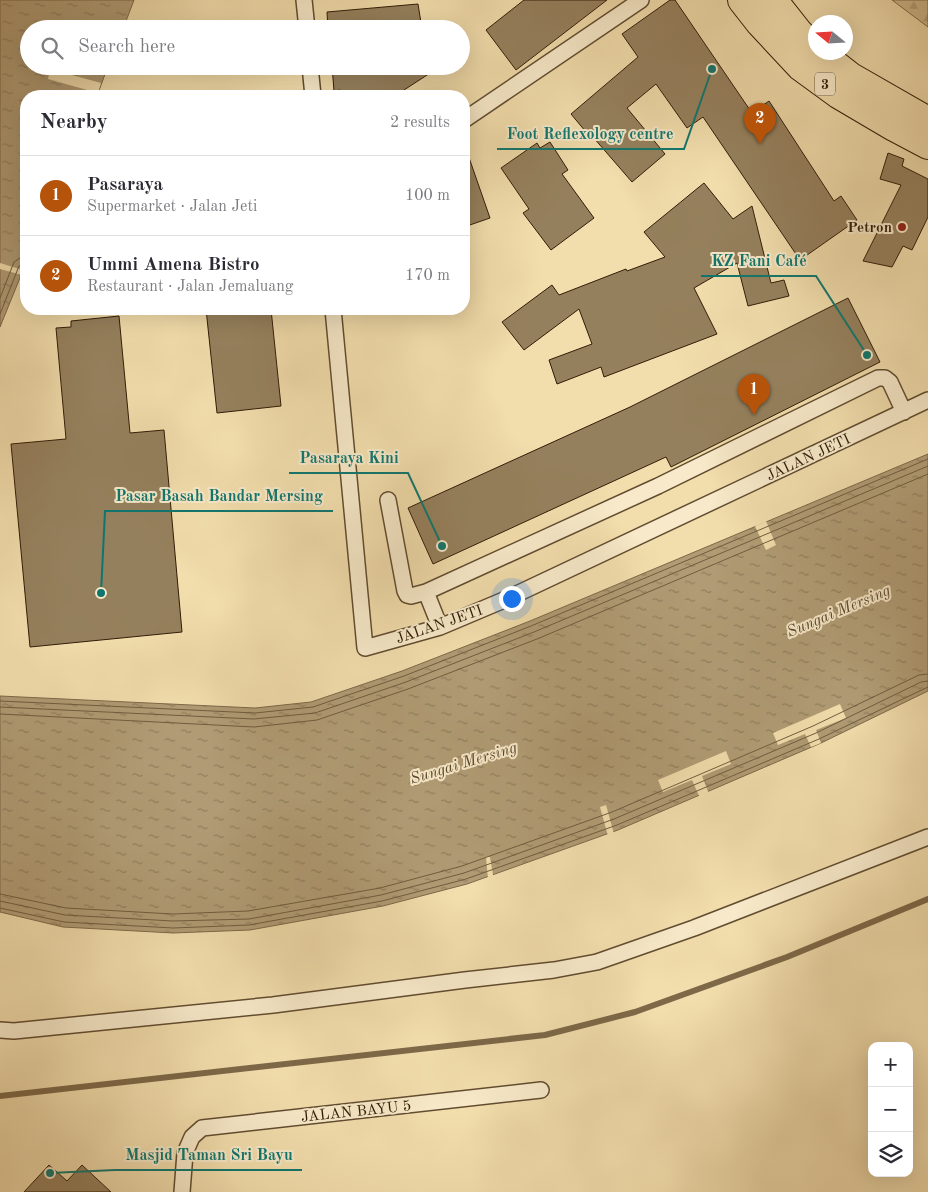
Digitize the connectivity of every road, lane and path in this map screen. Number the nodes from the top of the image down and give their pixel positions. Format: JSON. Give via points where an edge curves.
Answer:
{"nodes":[{"id":1,"x":304,"y":0,"type":"edge"},
{"id":2,"x":640,"y":0,"type":"edge"},
{"id":3,"x":742,"y":0,"type":"edge"},
{"id":4,"x":773,"y":0,"type":"edge"},
{"id":5,"x":306,"y":20,"type":"edge"},
{"id":6,"x":808,"y":41,"type":"edge"},
{"id":7,"x":829,"y":60,"type":"edge"},
{"id":8,"x":311,"y":75,"type":"edge"},
{"id":9,"x":312,"y":90,"type":"edge"},
{"id":10,"x":470,"y":116,"type":"edge"},
{"id":11,"x":928,"y":122,"type":"edge"},
{"id":12,"x":928,"y":145,"type":"edge"},
{"id":13,"x":334,"y":315,"type":"edge"},
{"id":14,"x":928,"y":400,"type":"edge"},
{"id":15,"x":904,"y":412,"type":"junction"},
{"id":16,"x":388,"y":500,"type":"dead end"},
{"id":17,"x":426,"y":592,"type":"junction"},
{"id":18,"x":440,"y":627,"type":"junction"},
{"id":19,"x":928,"y":837,"type":"edge"},
{"id":20,"x":0,"y":1030,"type":"edge"},
{"id":21,"x":541,"y":1090,"type":"dead end"},
{"id":22,"x":182,"y":1192,"type":"edge"}],
"edges":[{"from":1,"to":5,"type":"street"},
{"from":2,"to":10,"type":"street"},
{"from":3,"to":12,"type":"highway","number":"3","via":[[801,67],[838,94]]},
{"from":4,"to":6,"type":"highway"},
{"from":7,"to":11,"type":"highway","number":"3","via":[[851,77]]},
{"from":8,"to":9,"type":"street"},
{"from":13,"to":18,"type":"street","name":"JALAN JETI","via":[[365,648]]},
{"from":14,"to":15,"type":"street","name":"JALAN JETI"},
{"from":15,"to":17,"type":"street","via":[[890,382],[878,378],[658,486]]},
{"from":15,"to":18,"type":"street","name":"JALAN JETI"},
{"from":16,"to":17,"type":"street","via":[[405,591],[411,596]]},
{"from":17,"to":18,"type":"street"},
{"from":19,"to":20,"type":"street","via":[[597,962],[273,1005]]},
{"from":21,"to":22,"type":"street","name":"JALAN BAYU 5","via":[[202,1128],[192,1137],[186,1153]]}]}
